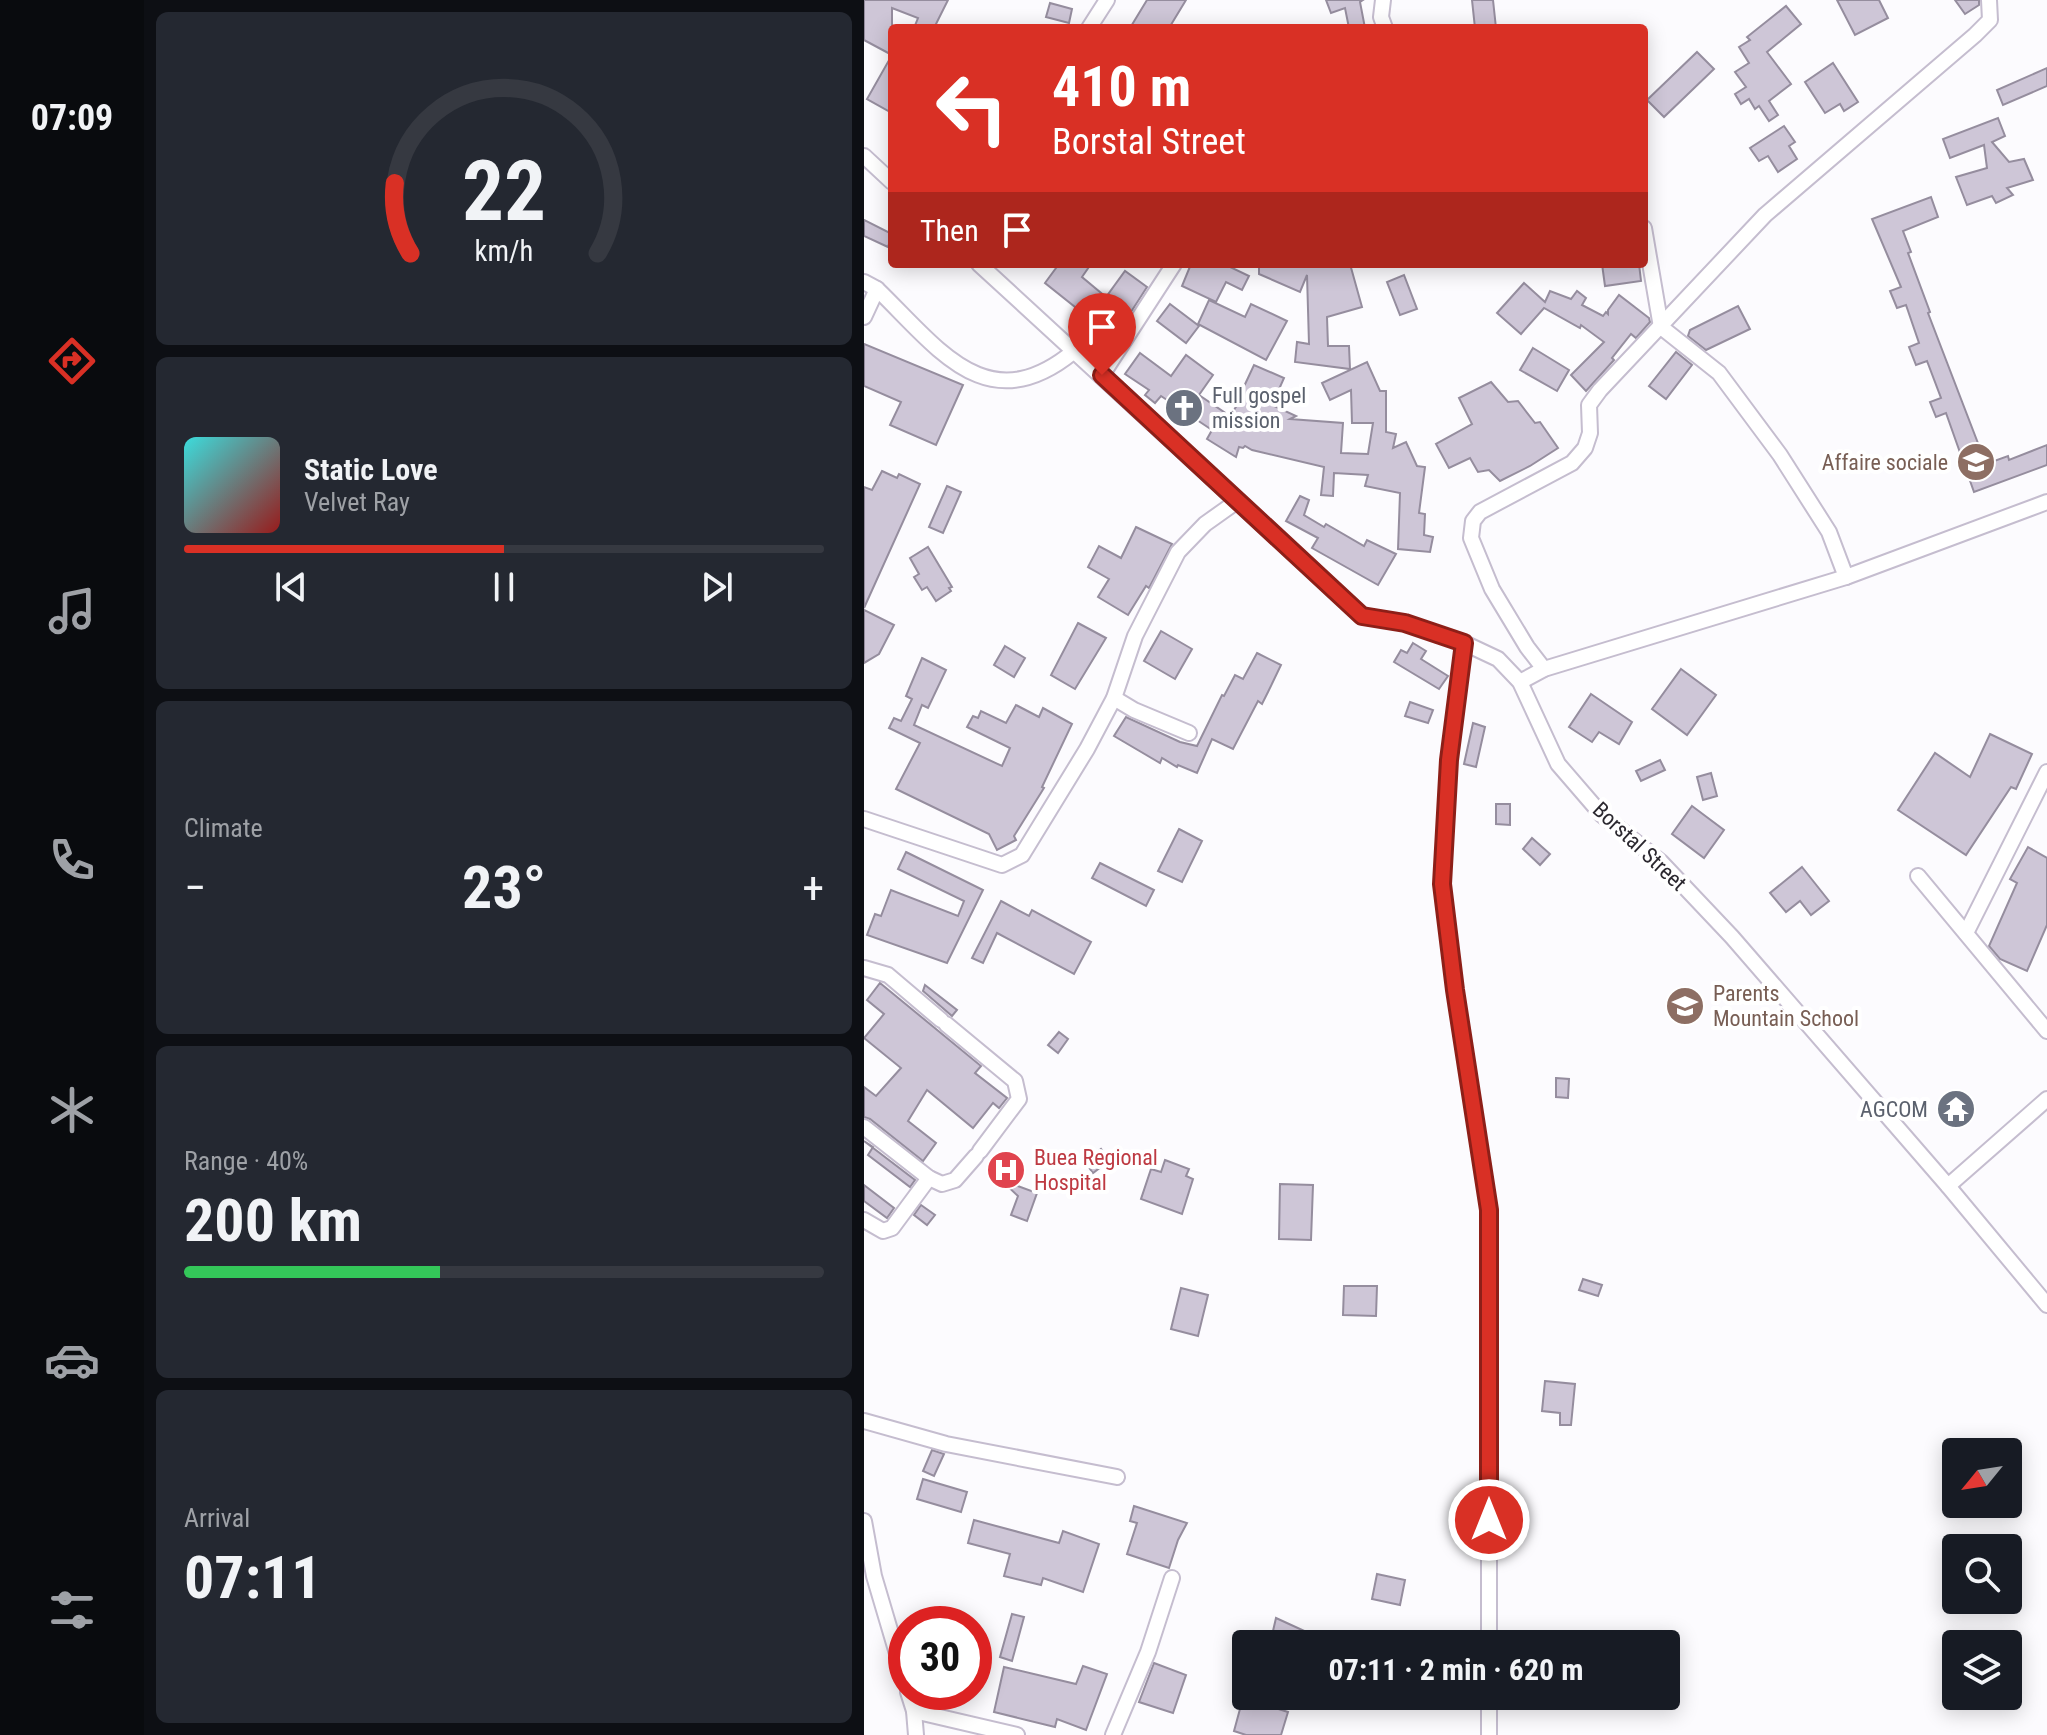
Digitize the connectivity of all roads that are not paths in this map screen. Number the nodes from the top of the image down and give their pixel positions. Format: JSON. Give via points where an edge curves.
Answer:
{"nodes":[{"id":1,"x":1107,"y":0,"type":"edge"},
{"id":2,"x":1383,"y":0,"type":"edge"},
{"id":3,"x":1989,"y":0,"type":"edge"},
{"id":4,"x":1092,"y":24,"type":"edge"},
{"id":5,"x":1384,"y":24,"type":"edge"},
{"id":6,"x":864,"y":156,"type":"edge"},
{"id":7,"x":888,"y":178,"type":"edge"},
{"id":8,"x":1648,"y":251,"type":"edge"},
{"id":9,"x":983,"y":268,"type":"edge"},
{"id":10,"x":1171,"y":268,"type":"edge"},
{"id":11,"x":871,"y":285,"type":"edge"},
{"id":12,"x":864,"y":317,"type":"edge"},
{"id":13,"x":1661,"y":327,"type":"junction"},
{"id":14,"x":1073,"y":352,"type":"junction"},
{"id":15,"x":1102,"y":375,"type":"junction"},
{"id":16,"x":1236,"y":502,"type":"junction"},
{"id":17,"x":2047,"y":502,"type":"edge"},
{"id":18,"x":1846,"y":577,"type":"junction"},
{"id":19,"x":1464,"y":643,"type":"junction"},
{"id":20,"x":1544,"y":669,"type":"junction"},
{"id":21,"x":1520,"y":682,"type":"junction"},
{"id":22,"x":1114,"y":698,"type":"junction"},
{"id":23,"x":1189,"y":733,"type":"dead end"},
{"id":24,"x":2047,"y":772,"type":"edge"},
{"id":25,"x":864,"y":819,"type":"edge"},
{"id":26,"x":1918,"y":876,"type":"dead end"},
{"id":27,"x":1966,"y":933,"type":"junction"},
{"id":28,"x":864,"y":968,"type":"edge"},
{"id":29,"x":2047,"y":1031,"type":"edge"},
{"id":30,"x":2047,"y":1099,"type":"edge"},
{"id":31,"x":864,"y":1127,"type":"edge"},
{"id":32,"x":929,"y":1178,"type":"junction"},
{"id":33,"x":1948,"y":1186,"type":"junction"},
{"id":34,"x":864,"y":1220,"type":"edge"},
{"id":35,"x":2047,"y":1305,"type":"edge"},
{"id":36,"x":864,"y":1421,"type":"edge"},
{"id":37,"x":1117,"y":1477,"type":"dead end"},
{"id":38,"x":864,"y":1521,"type":"edge"},
{"id":39,"x":1172,"y":1578,"type":"dead end"},
{"id":40,"x":888,"y":1623,"type":"edge"},
{"id":41,"x":1489,"y":1630,"type":"edge"},
{"id":42,"x":1489,"y":1710,"type":"edge"},
{"id":43,"x":914,"y":1711,"type":"joint"},
{"id":44,"x":916,"y":1735,"type":"edge"},
{"id":45,"x":1017,"y":1735,"type":"edge"},
{"id":46,"x":1113,"y":1735,"type":"edge"},
{"id":47,"x":1489,"y":1735,"type":"edge"}],
"edges":[{"from":1,"to":4,"type":"street"},
{"from":2,"to":5,"type":"street"},
{"from":3,"to":13,"type":"street","via":[[1990,20],[1975,35],[1765,215]]},
{"from":6,"to":7,"type":"street"},
{"from":8,"to":13,"type":"street"},
{"from":9,"to":14,"type":"street","name":"Borstal Street"},
{"from":10,"to":15,"type":"street"},
{"from":11,"to":12,"type":"street"},
{"from":11,"to":14,"type":"street","via":[[947,359],[981,377],[1023,381],[1052,369]]},
{"from":13,"to":18,"type":"street","via":[[1719,373],[1780,455],[1829,532]]},
{"from":13,"to":20,"type":"street","via":[[1589,405],[1590,433],[1572,463],[1480,512],[1473,521],[1471,538],[1492,589]]},
{"from":14,"to":15,"type":"street","name":"Borstal Street"},
{"from":15,"to":16,"type":"street","name":"Borstal Street"},
{"from":16,"to":19,"type":"street","name":"Borstal Street","via":[[1362,616],[1405,623]]},
{"from":16,"to":22,"type":"street","via":[[1178,552],[1135,636]]},
{"from":17,"to":18,"type":"street"},
{"from":18,"to":20,"type":"street"},
{"from":19,"to":21,"type":"street","name":"Borstal Street","via":[[1498,659]]},
{"from":19,"to":41,"type":"street","via":[[1449,760],[1442,884],[1489,1210]]},
{"from":20,"to":21,"type":"street"},
{"from":21,"to":33,"type":"street","name":"Borstal Street","via":[[1558,764],[1602,815],[1661,862],[1732,937]]},
{"from":22,"to":23,"type":"street"},
{"from":22,"to":25,"type":"street","via":[[1014,861],[1002,865]]},
{"from":24,"to":27,"type":"street"},
{"from":26,"to":27,"type":"street"},
{"from":27,"to":29,"type":"street"},
{"from":28,"to":32,"type":"street","via":[[888,975],[1015,1081],[1019,1090],[1019,1099],[955,1180],[942,1184]]},
{"from":30,"to":33,"type":"street"},
{"from":31,"to":32,"type":"street"},
{"from":32,"to":34,"type":"street","via":[[892,1228],[883,1231]]},
{"from":33,"to":35,"type":"street","name":"Borstal Street"},
{"from":36,"to":37,"type":"street","via":[[946,1444]]},
{"from":38,"to":40,"type":"street"},
{"from":39,"to":46,"type":"street"},
{"from":42,"to":47,"type":"street"},
{"from":43,"to":44,"type":"street"},
{"from":43,"to":45,"type":"street"}]}
